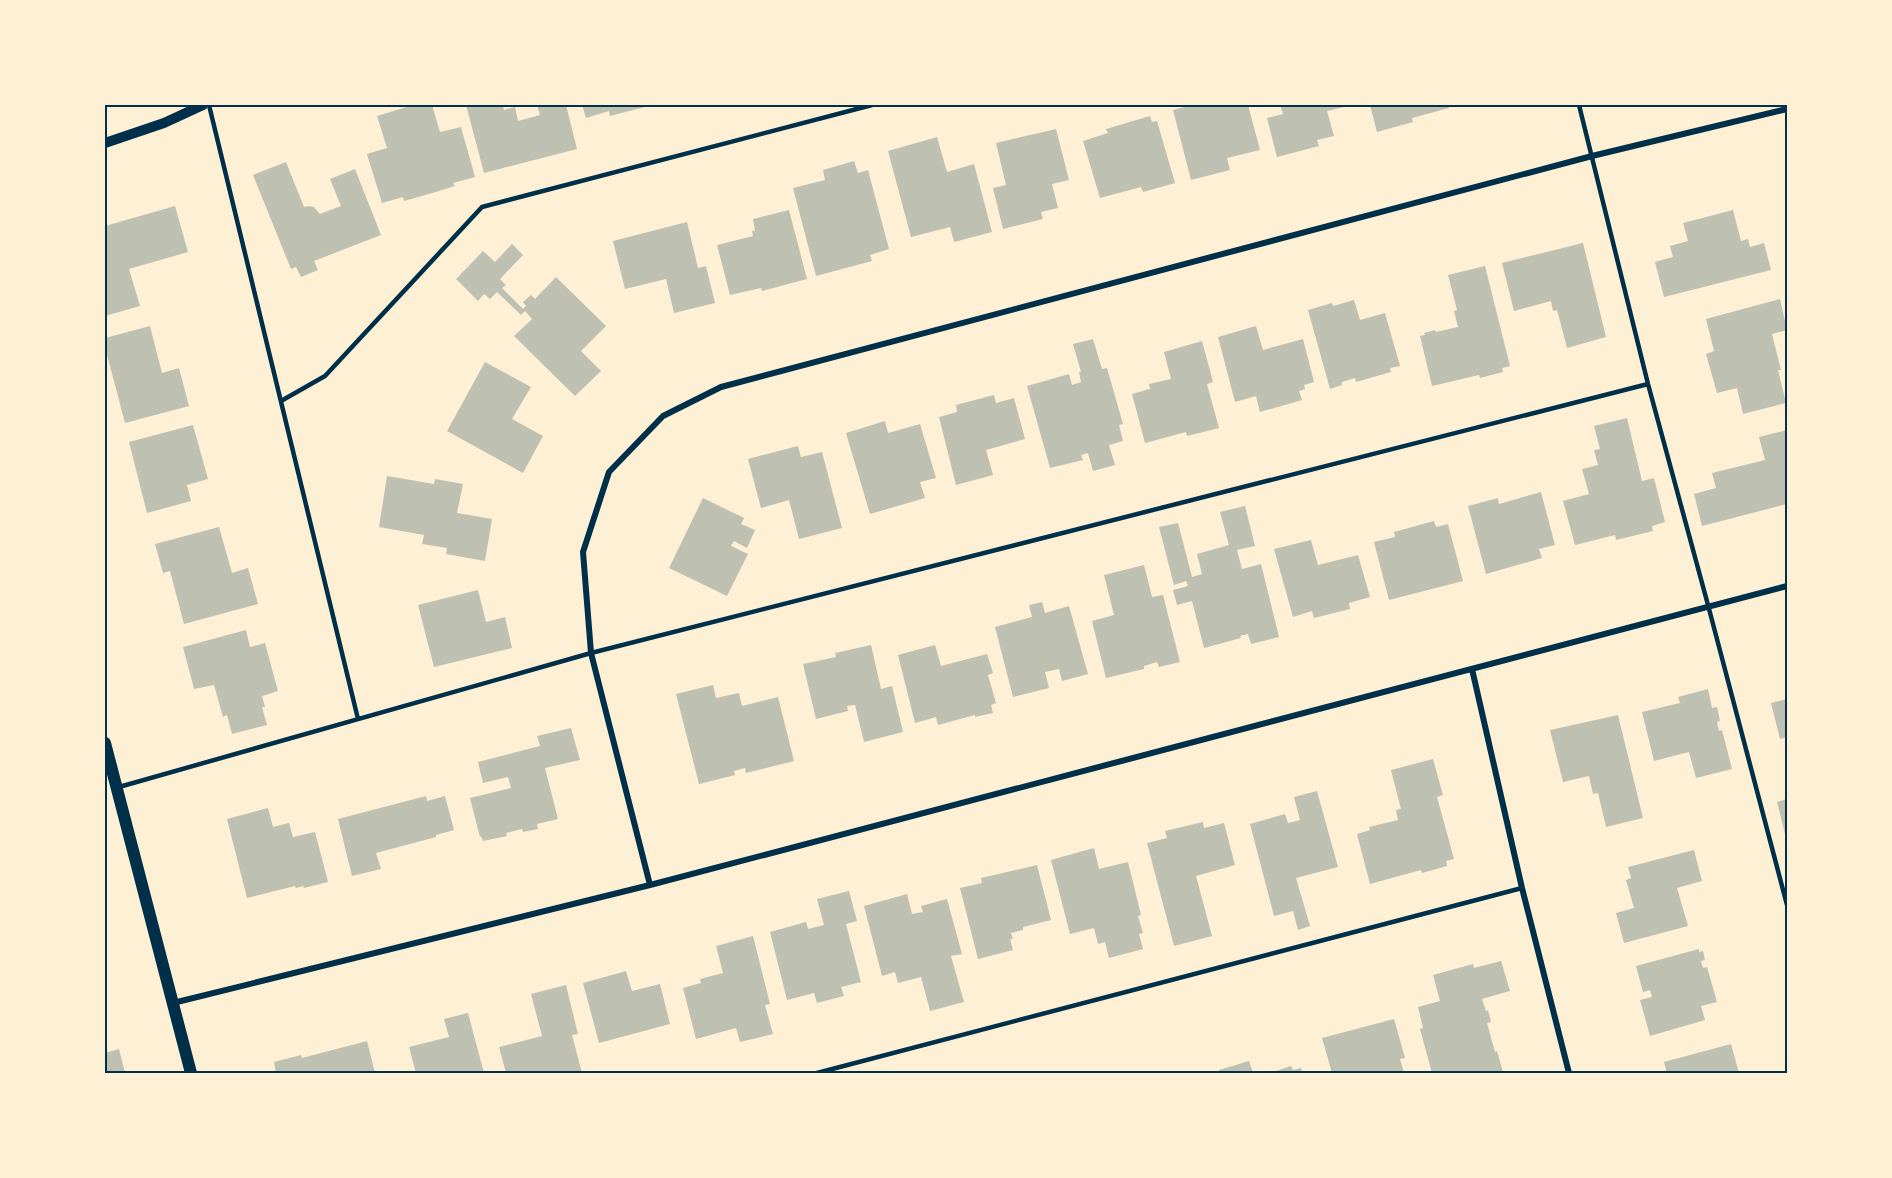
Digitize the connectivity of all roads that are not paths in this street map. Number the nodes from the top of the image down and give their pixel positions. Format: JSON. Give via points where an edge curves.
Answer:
{"nodes":[{"id":1,"x":203,"y":105,"type":"edge"},
{"id":2,"x":208,"y":105,"type":"edge"},
{"id":3,"x":872,"y":105,"type":"edge"},
{"id":4,"x":1579,"y":105,"type":"edge"},
{"id":5,"x":1787,"y":109,"type":"edge"},
{"id":6,"x":105,"y":143,"type":"edge"},
{"id":7,"x":1592,"y":156,"type":"junction"},
{"id":8,"x":1648,"y":384,"type":"junction"},
{"id":9,"x":281,"y":401,"type":"junction"},
{"id":10,"x":1787,"y":586,"type":"edge"},
{"id":11,"x":1708,"y":605,"type":"junction"},
{"id":12,"x":591,"y":653,"type":"junction"},
{"id":13,"x":1472,"y":669,"type":"junction"},
{"id":14,"x":358,"y":719,"type":"junction"},
{"id":15,"x":105,"y":743,"type":"edge"},
{"id":16,"x":116,"y":788,"type":"junction"},
{"id":17,"x":650,"y":885,"type":"junction"},
{"id":18,"x":1522,"y":888,"type":"junction"},
{"id":19,"x":1787,"y":905,"type":"edge"},
{"id":20,"x":172,"y":1004,"type":"junction"},
{"id":21,"x":191,"y":1073,"type":"edge"},
{"id":22,"x":817,"y":1073,"type":"edge"},
{"id":23,"x":1569,"y":1073,"type":"edge"}],
"edges":[{"from":1,"to":6,"type":"street"},
{"from":2,"to":9,"type":"lane"},
{"from":3,"to":9,"type":"lane","via":[[482,207],[325,376]]},
{"from":4,"to":7,"type":"lane"},
{"from":5,"to":7,"type":"street"},
{"from":7,"to":8,"type":"lane"},
{"from":7,"to":12,"type":"street","via":[[721,387],[663,416],[609,472],[583,552]]},
{"from":8,"to":11,"type":"lane"},
{"from":8,"to":12,"type":"lane"},
{"from":9,"to":14,"type":"lane"},
{"from":10,"to":11,"type":"street"},
{"from":11,"to":13,"type":"street"},
{"from":11,"to":19,"type":"lane"},
{"from":12,"to":14,"type":"lane"},
{"from":12,"to":17,"type":"street"},
{"from":13,"to":17,"type":"street"},
{"from":13,"to":18,"type":"street"},
{"from":14,"to":16,"type":"lane"},
{"from":15,"to":16,"type":"main road"},
{"from":16,"to":20,"type":"main road"},
{"from":17,"to":20,"type":"street"},
{"from":18,"to":22,"type":"lane"},
{"from":18,"to":23,"type":"street"},
{"from":20,"to":21,"type":"main road"}]}
